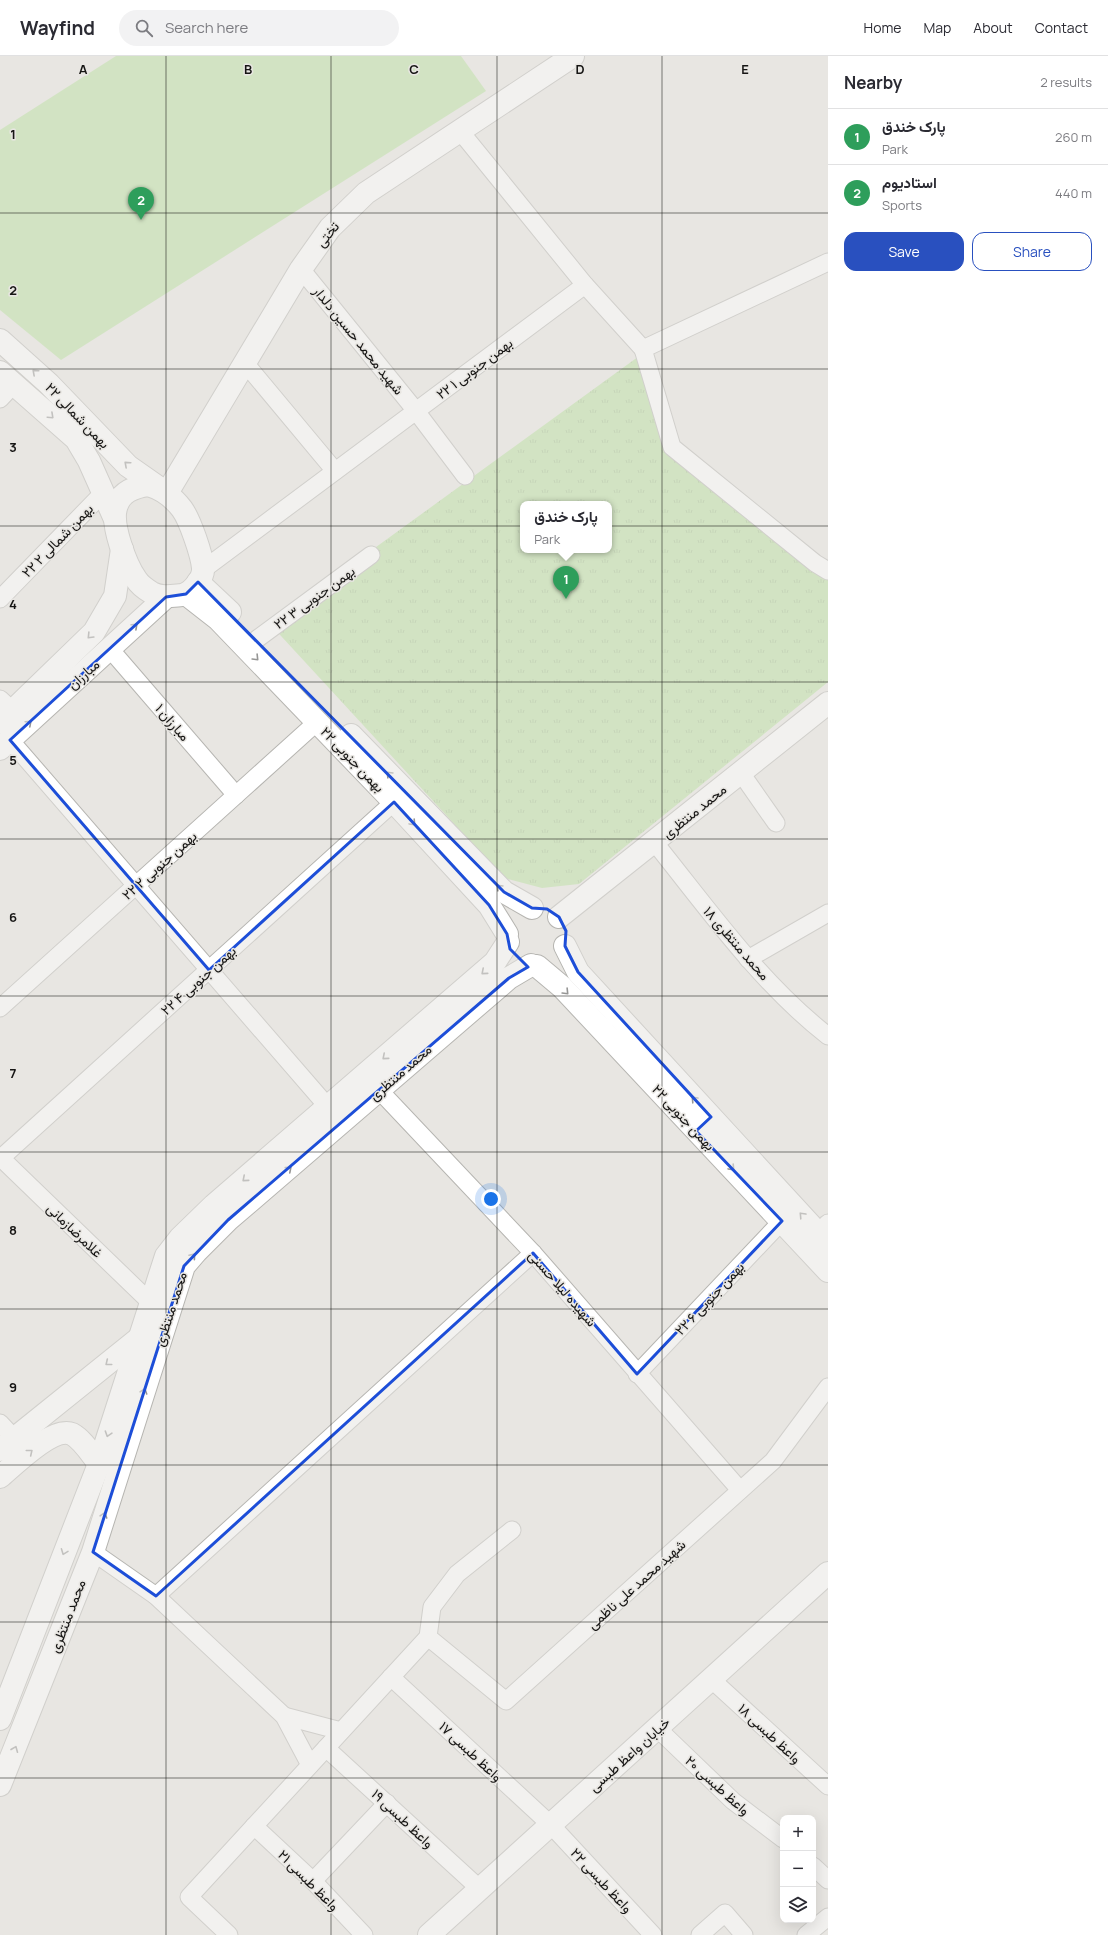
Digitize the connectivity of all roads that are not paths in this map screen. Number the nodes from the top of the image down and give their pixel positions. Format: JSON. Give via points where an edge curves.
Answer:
{"nodes":[{"id":1,"x":573,"y":56,"type":"edge"},
{"id":2,"x":460,"y":131,"type":"junction"},
{"id":3,"x":827,"y":264,"type":"edge"},
{"id":4,"x":301,"y":269,"type":"junction"},
{"id":5,"x":585,"y":285,"type":"junction"},
{"id":6,"x":0,"y":340,"type":"edge"},
{"id":7,"x":643,"y":349,"type":"junction"},
{"id":8,"x":245,"y":363,"type":"junction"},
{"id":9,"x":5,"y":385,"type":"edge"},
{"id":10,"x":416,"y":411,"type":"junction"},
{"id":11,"x":335,"y":471,"type":"junction"},
{"id":12,"x":466,"y":476,"type":"dead end"},
{"id":13,"x":162,"y":490,"type":"junction"},
{"id":14,"x":103,"y":493,"type":"junction"},
{"id":15,"x":114,"y":517,"type":"junction"},
{"id":16,"x":122,"y":549,"type":"junction"},
{"id":17,"x":371,"y":555,"type":"dead end"},
{"id":18,"x":828,"y":571,"type":"edge"},
{"id":19,"x":188,"y":586,"type":"junction"},
{"id":20,"x":5,"y":594,"type":"edge"},
{"id":21,"x":257,"y":639,"type":"junction"},
{"id":22,"x":110,"y":649,"type":"junction"},
{"id":23,"x":828,"y":703,"type":"edge"},
{"id":24,"x":317,"y":722,"type":"junction"},
{"id":25,"x":5,"y":724,"type":"edge"},
{"id":26,"x":741,"y":773,"type":"junction"},
{"id":27,"x":236,"y":795,"type":"junction"},
{"id":28,"x":394,"y":802,"type":"junction"},
{"id":29,"x":776,"y":823,"type":"dead end"},
{"id":30,"x":655,"y":843,"type":"junction"},
{"id":31,"x":136,"y":885,"type":"junction"},
{"id":32,"x":532,"y":908,"type":"junction"},
{"id":33,"x":828,"y":913,"type":"edge"},
{"id":34,"x":560,"y":917,"type":"junction"},
{"id":35,"x":508,"y":938,"type":"junction"},
{"id":36,"x":565,"y":946,"type":"junction"},
{"id":37,"x":748,"y":959,"type":"junction"},
{"id":38,"x":534,"y":965,"type":"junction"},
{"id":39,"x":209,"y":970,"type":"junction"},
{"id":40,"x":0,"y":1008,"type":"edge"},
{"id":41,"x":825,"y":1029,"type":"edge"},
{"id":42,"x":379,"y":1090,"type":"junction"},
{"id":43,"x":328,"y":1106,"type":"junction"},
{"id":44,"x":703,"y":1124,"type":"junction"},
{"id":45,"x":0,"y":1157,"type":"edge"},
{"id":46,"x":782,"y":1221,"type":"junction"},
{"id":47,"x":825,"y":1233,"type":"edge"},
{"id":48,"x":532,"y":1253,"type":"junction"},
{"id":49,"x":828,"y":1271,"type":"edge"},
{"id":50,"x":150,"y":1302,"type":"junction"},
{"id":51,"x":138,"y":1339,"type":"junction"},
{"id":52,"x":637,"y":1374,"type":"junction"},
{"id":53,"x":828,"y":1387,"type":"edge"},
{"id":54,"x":0,"y":1424,"type":"edge"},
{"id":55,"x":8,"y":1444,"type":"edge"},
{"id":56,"x":99,"y":1464,"type":"junction"},
{"id":57,"x":0,"y":1477,"type":"edge"},
{"id":58,"x":740,"y":1490,"type":"junction"},
{"id":59,"x":512,"y":1530,"type":"dead end"},
{"id":60,"x":93,"y":1552,"type":"junction"},
{"id":61,"x":828,"y":1573,"type":"edge"},
{"id":62,"x":156,"y":1596,"type":"junction"},
{"id":63,"x":428,"y":1637,"type":"junction"},
{"id":64,"x":391,"y":1677,"type":"junction"},
{"id":65,"x":16,"y":1678,"type":"junction"},
{"id":66,"x":711,"y":1679,"type":"junction"},
{"id":67,"x":42,"y":1682,"type":"junction"},
{"id":68,"x":284,"y":1716,"type":"junction"},
{"id":69,"x":0,"y":1719,"type":"edge"},
{"id":70,"x":657,"y":1728,"type":"junction"},
{"id":71,"x":341,"y":1731,"type":"junction"},
{"id":72,"x":326,"y":1748,"type":"junction"},
{"id":73,"x":310,"y":1765,"type":"junction"},
{"id":74,"x":0,"y":1785,"type":"edge"},
{"id":75,"x":828,"y":1786,"type":"edge"},
{"id":76,"x":387,"y":1803,"type":"junction"},
{"id":77,"x":551,"y":1825,"type":"junction"},
{"id":78,"x":254,"y":1826,"type":"junction"},
{"id":79,"x":780,"y":1837,"type":"edge"},
{"id":80,"x":816,"y":1869,"type":"edge"},
{"id":81,"x":828,"y":1880,"type":"edge"},
{"id":82,"x":313,"y":1881,"type":"junction"},
{"id":83,"x":480,"y":1889,"type":"junction"},
{"id":84,"x":828,"y":1917,"type":"edge"},
{"id":85,"x":229,"y":1935,"type":"edge"},
{"id":86,"x":364,"y":1935,"type":"edge"},
{"id":87,"x":429,"y":1935,"type":"edge"},
{"id":88,"x":653,"y":1935,"type":"edge"},
{"id":89,"x":700,"y":1935,"type":"edge"},
{"id":90,"x":744,"y":1935,"type":"edge"},
{"id":91,"x":806,"y":1935,"type":"edge"}],
"edges":[{"from":1,"to":2,"type":"street","name":"تختی"},
{"from":2,"to":4,"type":"street","name":"تختی","via":[[366,193],[330,228]]},
{"from":2,"to":5,"type":"street"},
{"from":3,"to":7,"type":"street"},
{"from":4,"to":8,"type":"street","name":"تختی"},
{"from":4,"to":10,"type":"street","name":"شهید محمد حسین دلدار"},
{"from":5,"to":7,"type":"street"},
{"from":5,"to":10,"type":"street","name":"۲۲ بهمن جنوبی ۱"},
{"from":13,"to":6,"type":"street","name":"۲۲ بهمن شمالی","one_way":true,"via":[[128,466],[48,384]]},
{"from":7,"to":18,"type":"street","via":[[672,447],[814,563]]},
{"from":8,"to":11,"type":"street"},
{"from":8,"to":13,"type":"street","name":"تختی"},
{"from":9,"to":14,"type":"street","name":"۲۲ بهمن شمالی","one_way":true,"via":[[76,439]]},
{"from":10,"to":11,"type":"street","name":"۲۲ بهمن جنوبی ۱"},
{"from":10,"to":12,"type":"street","name":"شهید محمد حسین دلدار"},
{"from":11,"to":19,"type":"street","name":"۲۲ بهمن جنوبی ۱"},
{"from":13,"to":15,"type":"street","via":[[148,485],[128,490],[116,506]]},
{"from":13,"to":19,"type":"street","via":[[182,509],[192,529]]},
{"from":14,"to":15,"type":"street","name":"۲۲ بهمن شمالی"},
{"from":14,"to":20,"type":"street","name":"۲۲ بهمن شمالی ۲"},
{"from":15,"to":16,"type":"street"},
{"from":16,"to":19,"type":"street","via":[[136,579],[152,593]]},
{"from":16,"to":25,"type":"street","name":"مبارزان","one_way":true,"via":[[114,596],[94,632]]},
{"from":17,"to":21,"type":"street","name":"۲۲ بهمن جنوبی ۳"},
{"from":19,"to":21,"type":"street","name":"۲۲ بهمن جنوبی"},
{"from":22,"to":19,"type":"street","name":"مبارزان","one_way":true},
{"from":19,"to":24,"type":"street","name":"۲۲ بهمن جنوبی","one_way":true},
{"from":32,"to":21,"type":"street","name":"۲۲ بهمن جنوبی","one_way":true,"via":[[504,892]]},
{"from":25,"to":22,"type":"street","name":"مبارزان","one_way":true},
{"from":22,"to":27,"type":"street","name":"مبارزان ۱"},
{"from":23,"to":26,"type":"street","name":"محمد منتظری"},
{"from":24,"to":27,"type":"street","name":"۲۲ بهمن جنوبی ۲"},
{"from":24,"to":28,"type":"street","name":"۲۲ بهمن جنوبی"},
{"from":25,"to":31,"type":"street"},
{"from":26,"to":29,"type":"street"},
{"from":26,"to":30,"type":"street","name":"محمد منتظری"},
{"from":27,"to":31,"type":"street","name":"۲۲ بهمن جنوبی ۲"},
{"from":28,"to":35,"type":"street","name":"۲۲ بهمن جنوبی","one_way":true,"via":[[489,905]]},
{"from":28,"to":39,"type":"street","name":"۲۲ بهمن جنوبی ۴"},
{"from":30,"to":34,"type":"street","name":"محمد منتظری"},
{"from":30,"to":37,"type":"street","name":"محمد منتظری ۱۸"},
{"from":31,"to":39,"type":"street"},
{"from":31,"to":40,"type":"street","name":"۲۲ بهمن جنوبی ۲"},
{"from":32,"to":34,"type":"street","via":[[547,909]]},
{"from":32,"to":35,"type":"street","via":[[518,914],[509,927]]},
{"from":33,"to":37,"type":"street"},
{"from":34,"to":36,"type":"street","via":[[566,931]]},
{"from":35,"to":38,"type":"street","via":[[515,956],[520,961]]},
{"from":35,"to":43,"type":"street","name":"محمد منتظری","one_way":true,"via":[[495,962]]},
{"from":36,"to":38,"type":"street","via":[[550,963]]},
{"from":44,"to":36,"type":"street","name":"۲۲ بهمن جنوبی","one_way":true,"via":[[578,972]]},
{"from":37,"to":41,"type":"street","name":"محمد منتظری ۱۸","via":[[808,1020]]},
{"from":38,"to":42,"type":"street","name":"محمد منتظری","via":[[509,978]]},
{"from":38,"to":44,"type":"street","name":"۲۲ بهمن جنوبی","one_way":true,"via":[[562,987]]},
{"from":39,"to":43,"type":"street"},
{"from":39,"to":45,"type":"street","name":"۲۲ بهمن جنوبی ۴"},
{"from":42,"to":48,"type":"street","name":"شهیده لیلا حسنی"},
{"from":60,"to":42,"type":"street","name":"محمد منتظری","one_way":true,"via":[[184,1266],[228,1220]]},
{"from":43,"to":50,"type":"street","name":"محمد منتظری","one_way":true,"via":[[180,1238],[166,1256]]},
{"from":44,"to":46,"type":"street","name":"۲۲ بهمن جنوبی","one_way":true},
{"from":47,"to":44,"type":"street","name":"۲۲ بهمن جنوبی","one_way":true},
{"from":45,"to":50,"type":"street","name":"غلامرضازمانی"},
{"from":46,"to":49,"type":"street","name":"۲۲ بهمن جنوبی"},
{"from":46,"to":52,"type":"street","name":"۲۲ بهمن جنوبی ۶"},
{"from":48,"to":52,"type":"street","name":"شهیده لیلا حسنی"},
{"from":48,"to":62,"type":"street"},
{"from":50,"to":51,"type":"street","name":"محمد منتظری"},
{"from":51,"to":55,"type":"street","one_way":true},
{"from":51,"to":56,"type":"street","name":"محمد منتظری","one_way":true},
{"from":52,"to":58,"type":"street","name":"شهیده لیلا حسنی"},
{"from":53,"to":58,"type":"street","name":"شهید محمد علی ناظمی","via":[[773,1461]]},
{"from":54,"to":55,"type":"street"},
{"from":57,"to":56,"type":"street","one_way":true,"via":[[46,1440],[60,1433],[71,1434],[81,1441]]},
{"from":56,"to":65,"type":"street","name":"محمد منتظری","one_way":true},
{"from":58,"to":63,"type":"street","name":"شهید محمد علی ناظمی","via":[[506,1702]]},
{"from":59,"to":63,"type":"street","via":[[457,1574],[432,1607]]},
{"from":60,"to":62,"type":"street"},
{"from":60,"to":67,"type":"street","name":"محمد منتظری"},
{"from":61,"to":66,"type":"street","name":"خیابان واعظ طبسی"},
{"from":62,"to":68,"type":"street"},
{"from":63,"to":64,"type":"street"},
{"from":64,"to":71,"type":"street"},
{"from":64,"to":77,"type":"street","name":"واعظ طبسی ۱۷"},
{"from":65,"to":67,"type":"street"},
{"from":65,"to":69,"type":"street","name":"محمد منتظری"},
{"from":66,"to":70,"type":"street","name":"خیابان واعظ طبسی"},
{"from":66,"to":75,"type":"street","name":"واعظ طبسی ۱۸"},
{"from":74,"to":67,"type":"street","name":"محمد منتظری","one_way":true},
{"from":68,"to":71,"type":"street"},
{"from":68,"to":73,"type":"street"},
{"from":70,"to":77,"type":"street","name":"خیابان واعظ طبسی"},
{"from":70,"to":79,"type":"street","name":"واعظ طبسی ۲۰","via":[[733,1801]]},
{"from":71,"to":72,"type":"street"},
{"from":72,"to":73,"type":"street"},
{"from":72,"to":76,"type":"street","name":"واعظ طبسی ۱۹"},
{"from":73,"to":78,"type":"street"},
{"from":76,"to":82,"type":"street"},
{"from":76,"to":83,"type":"street","name":"واعظ طبسی ۱۹"},
{"from":77,"to":83,"type":"street","name":"خیابان واعظ طبسی"},
{"from":77,"to":88,"type":"street","name":"واعظ طبسی ۲۲"},
{"from":78,"to":82,"type":"street","name":"واعظ طبسی ۲۱"},
{"from":78,"to":85,"type":"street","via":[[189,1897]]},
{"from":80,"to":81,"type":"street"},
{"from":82,"to":86,"type":"street","name":"واعظ طبسی ۲۱"},
{"from":83,"to":87,"type":"street","name":"خیابان واعظ طبسی"},
{"from":84,"to":91,"type":"street"},
{"from":89,"to":90,"type":"street","via":[[725,1912]]}]}
